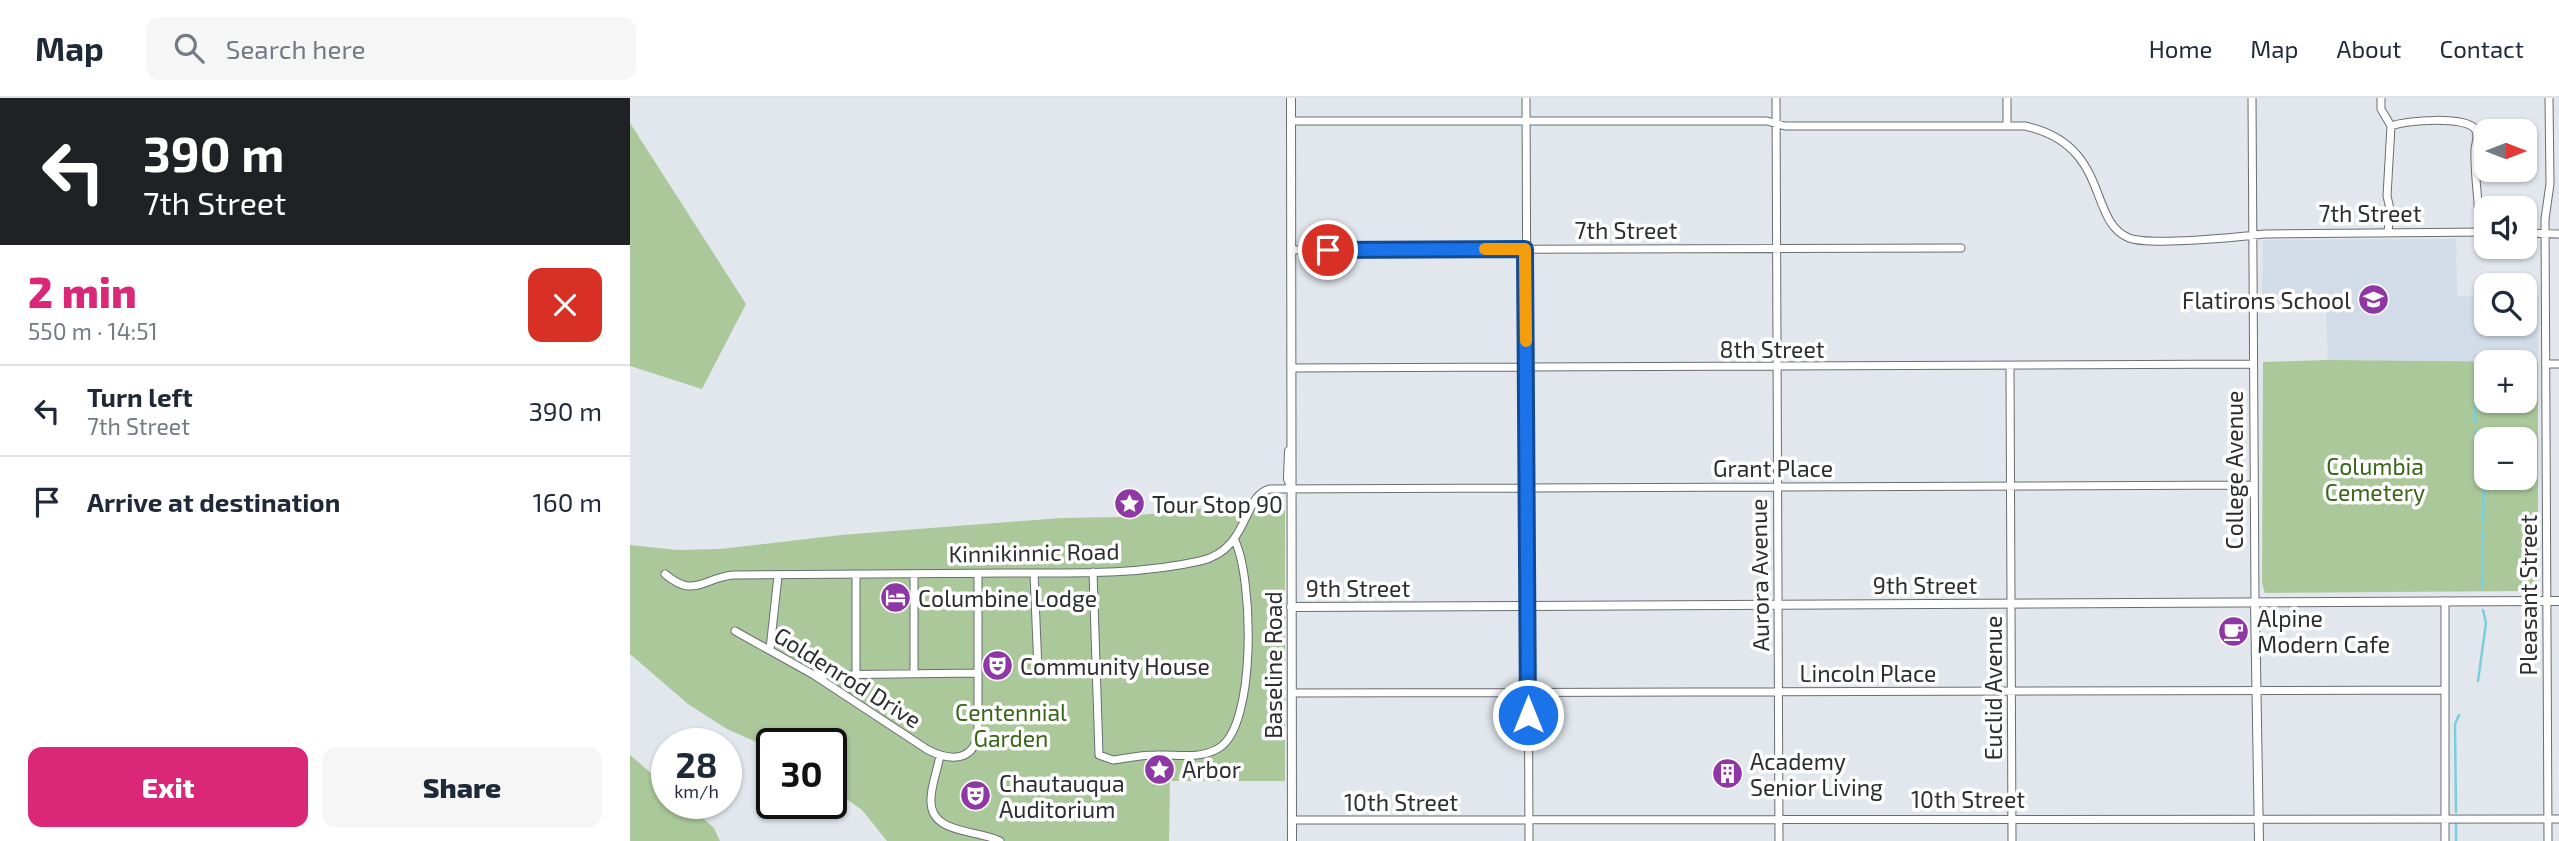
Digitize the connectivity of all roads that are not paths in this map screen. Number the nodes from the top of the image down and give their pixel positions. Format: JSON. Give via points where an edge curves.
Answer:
{"nodes":[{"id":1,"x":1291,"y":98,"type":"edge"},
{"id":2,"x":1526,"y":98,"type":"edge"},
{"id":3,"x":1776,"y":98,"type":"edge"},
{"id":4,"x":2007,"y":98,"type":"edge"},
{"id":5,"x":2252,"y":98,"type":"edge"},
{"id":6,"x":2381,"y":98,"type":"edge"},
{"id":7,"x":2549,"y":98,"type":"edge"},
{"id":8,"x":1291,"y":121,"type":"junction"},
{"id":9,"x":1527,"y":123,"type":"junction"},
{"id":10,"x":1776,"y":124,"type":"junction"},
{"id":11,"x":2007,"y":125,"type":"junction"},
{"id":12,"x":2391,"y":126,"type":"junction"},
{"id":13,"x":2480,"y":196,"type":"edge"},
{"id":14,"x":2388,"y":232,"type":"junction"},
{"id":15,"x":2474,"y":232,"type":"edge"},
{"id":16,"x":2537,"y":234,"type":"edge"},
{"id":17,"x":2546,"y":234,"type":"junction"},
{"id":18,"x":2559,"y":234,"type":"edge"},
{"id":19,"x":2254,"y":235,"type":"junction"},
{"id":20,"x":1776,"y":247,"type":"junction"},
{"id":21,"x":1961,"y":248,"type":"dead end"},
{"id":22,"x":1525,"y":249,"type":"junction"},
{"id":23,"x":1291,"y":250,"type":"junction"},
{"id":24,"x":2253,"y":364,"type":"junction"},
{"id":25,"x":2546,"y":364,"type":"junction"},
{"id":26,"x":2559,"y":364,"type":"edge"},
{"id":27,"x":2010,"y":367,"type":"junction"},
{"id":28,"x":1292,"y":368,"type":"junction"},
{"id":29,"x":1526,"y":368,"type":"junction"},
{"id":30,"x":1777,"y":368,"type":"junction"},
{"id":31,"x":2253,"y":485,"type":"junction"},
{"id":32,"x":1527,"y":487,"type":"junction"},
{"id":33,"x":2011,"y":487,"type":"junction"},
{"id":34,"x":1777,"y":488,"type":"junction"},
{"id":35,"x":1292,"y":489,"type":"junction"},
{"id":36,"x":1235,"y":541,"type":"junction"},
{"id":37,"x":1093,"y":572,"type":"junction"},
{"id":38,"x":1034,"y":573,"type":"junction"},
{"id":39,"x":665,"y":574,"type":"dead end"},
{"id":40,"x":914,"y":574,"type":"junction"},
{"id":41,"x":978,"y":574,"type":"junction"},
{"id":42,"x":856,"y":575,"type":"junction"},
{"id":43,"x":778,"y":576,"type":"junction"},
{"id":44,"x":2547,"y":600,"type":"junction"},
{"id":45,"x":2445,"y":601,"type":"junction"},
{"id":46,"x":2559,"y":601,"type":"edge"},
{"id":47,"x":2255,"y":603,"type":"junction"},
{"id":48,"x":2012,"y":604,"type":"junction"},
{"id":49,"x":1779,"y":605,"type":"junction"},
{"id":50,"x":1528,"y":606,"type":"junction"},
{"id":51,"x":1292,"y":607,"type":"junction"},
{"id":52,"x":735,"y":631,"type":"dead end"},
{"id":53,"x":770,"y":649,"type":"junction"},
{"id":54,"x":1038,"y":670,"type":"dead end"},
{"id":55,"x":914,"y":673,"type":"junction"},
{"id":56,"x":978,"y":673,"type":"junction"},
{"id":57,"x":856,"y":674,"type":"junction"},
{"id":58,"x":814,"y":675,"type":"junction"},
{"id":59,"x":2259,"y":690,"type":"junction"},
{"id":60,"x":2445,"y":690,"type":"junction"},
{"id":61,"x":1779,"y":692,"type":"junction"},
{"id":62,"x":2012,"y":692,"type":"junction"},
{"id":63,"x":1292,"y":693,"type":"junction"},
{"id":64,"x":1528,"y":694,"type":"junction"},
{"id":65,"x":940,"y":755,"type":"junction"},
{"id":66,"x":2259,"y":817,"type":"junction"},
{"id":67,"x":2012,"y":818,"type":"junction"},
{"id":68,"x":2445,"y":818,"type":"junction"},
{"id":69,"x":2548,"y":819,"type":"junction"},
{"id":70,"x":2559,"y":819,"type":"edge"},
{"id":71,"x":1292,"y":820,"type":"junction"},
{"id":72,"x":1779,"y":820,"type":"junction"},
{"id":73,"x":1529,"y":822,"type":"junction"},
{"id":74,"x":1000,"y":841,"type":"edge"},
{"id":75,"x":1292,"y":841,"type":"edge"},
{"id":76,"x":1529,"y":841,"type":"edge"},
{"id":77,"x":1779,"y":841,"type":"edge"},
{"id":78,"x":2012,"y":841,"type":"edge"},
{"id":79,"x":2259,"y":841,"type":"edge"},
{"id":80,"x":2445,"y":841,"type":"edge"},
{"id":81,"x":2548,"y":841,"type":"edge"}],
"edges":[{"from":1,"to":8,"type":"street","name":"Baseline Road"},
{"from":2,"to":9,"type":"street"},
{"from":3,"to":10,"type":"street","name":"Aurora Avenue"},
{"from":4,"to":11,"type":"street"},
{"from":5,"to":19,"type":"street","name":"College Avenue"},
{"from":6,"to":12,"type":"street","via":[[2381,109]]},
{"from":7,"to":17,"type":"street","name":"Pleasant Street"},
{"from":8,"to":9,"type":"street","name":"7th Street"},
{"from":8,"to":23,"type":"street","name":"Baseline Road"},
{"from":9,"to":10,"type":"street","name":"7th Street"},
{"from":9,"to":22,"type":"street"},
{"from":10,"to":11,"type":"street","name":"7th Street"},
{"from":10,"to":20,"type":"street","name":"Aurora Avenue"},
{"from":11,"to":19,"type":"street","name":"7th Street","via":[[2039,129],[2067,144],[2088,168],[2109,219],[2130,238]]},
{"from":12,"to":13,"type":"street","via":[[2416,121],[2465,122],[2474,127]]},
{"from":12,"to":14,"type":"street"},
{"from":14,"to":15,"type":"street","name":"7th Street"},
{"from":14,"to":19,"type":"street","name":"7th Street"},
{"from":16,"to":17,"type":"street"},
{"from":17,"to":18,"type":"street"},
{"from":17,"to":25,"type":"street","name":"Pleasant Street"},
{"from":19,"to":24,"type":"street","name":"College Avenue"},
{"from":20,"to":21,"type":"street","name":"7th Street"},
{"from":20,"to":22,"type":"street","name":"7th Street"},
{"from":20,"to":30,"type":"street","name":"Aurora Avenue"},
{"from":22,"to":23,"type":"street","name":"7th Street"},
{"from":22,"to":29,"type":"street"},
{"from":23,"to":28,"type":"street","name":"Baseline Road"},
{"from":24,"to":27,"type":"street","name":"8th Street"},
{"from":24,"to":31,"type":"street","name":"College Avenue"},
{"from":25,"to":26,"type":"street"},
{"from":25,"to":44,"type":"street","name":"Pleasant Street"},
{"from":27,"to":30,"type":"street","name":"8th Street"},
{"from":27,"to":33,"type":"street","name":"Euclid Avenue"},
{"from":28,"to":29,"type":"street","name":"8th Street"},
{"from":28,"to":35,"type":"street","name":"Baseline Road"},
{"from":29,"to":30,"type":"street","name":"8th Street"},
{"from":29,"to":32,"type":"street"},
{"from":30,"to":34,"type":"street","name":"Aurora Avenue"},
{"from":31,"to":33,"type":"street","name":"Grant Place"},
{"from":31,"to":47,"type":"street","name":"College Avenue"},
{"from":32,"to":34,"type":"street","name":"Grant Place"},
{"from":32,"to":35,"type":"street","name":"Grant Place"},
{"from":32,"to":50,"type":"street"},
{"from":33,"to":34,"type":"street","name":"Grant Place"},
{"from":33,"to":48,"type":"street","name":"Euclid Avenue"},
{"from":34,"to":49,"type":"street","name":"Aurora Avenue"},
{"from":35,"to":36,"type":"street","via":[[1267,489],[1259,495]]},
{"from":35,"to":51,"type":"street","name":"Baseline Road"},
{"from":36,"to":37,"type":"street","name":"Kinnikinnic Road","via":[[1201,561]]},
{"from":36,"to":37,"type":"street","via":[[1245,572],[1250,628],[1243,685],[1231,736],[1219,748],[1203,754],[1113,760],[1101,756]]},
{"from":37,"to":38,"type":"street","name":"Kinnikinnic Road"},
{"from":38,"to":41,"type":"street","name":"Kinnikinnic Road"},
{"from":38,"to":54,"type":"street"},
{"from":39,"to":43,"type":"street","name":"Kinnikinnic Road","via":[[688,587],[740,575]]},
{"from":40,"to":41,"type":"street","name":"Kinnikinnic Road"},
{"from":40,"to":42,"type":"street","name":"Kinnikinnic Road"},
{"from":40,"to":55,"type":"street"},
{"from":41,"to":56,"type":"street"},
{"from":42,"to":43,"type":"street","name":"Kinnikinnic Road"},
{"from":42,"to":57,"type":"street"},
{"from":43,"to":53,"type":"street"},
{"from":44,"to":45,"type":"street","name":"9th Street"},
{"from":44,"to":46,"type":"street","name":"9th Street"},
{"from":44,"to":69,"type":"street","name":"Pleasant Street"},
{"from":45,"to":47,"type":"street","name":"9th Street"},
{"from":45,"to":60,"type":"street"},
{"from":47,"to":48,"type":"street","name":"9th Street"},
{"from":47,"to":59,"type":"street","name":"College Avenue"},
{"from":48,"to":49,"type":"street","name":"9th Street"},
{"from":48,"to":62,"type":"street","name":"Euclid Avenue"},
{"from":49,"to":50,"type":"street","name":"9th Street"},
{"from":49,"to":61,"type":"street","name":"Aurora Avenue"},
{"from":50,"to":51,"type":"street","name":"9th Street"},
{"from":50,"to":64,"type":"street"},
{"from":51,"to":63,"type":"street","name":"Baseline Road"},
{"from":52,"to":53,"type":"street","name":"Goldenrod Drive"},
{"from":53,"to":58,"type":"street","name":"Goldenrod Drive"},
{"from":55,"to":56,"type":"street"},
{"from":55,"to":57,"type":"street"},
{"from":56,"to":65,"type":"street","via":[[976,743],[959,758]]},
{"from":57,"to":58,"type":"street"},
{"from":58,"to":65,"type":"street","name":"Goldenrod Drive"},
{"from":59,"to":60,"type":"street","name":"Lincoln Place"},
{"from":59,"to":62,"type":"street","name":"Lincoln Place"},
{"from":59,"to":66,"type":"street","name":"College Avenue"},
{"from":60,"to":68,"type":"street"},
{"from":61,"to":62,"type":"street","name":"Lincoln Place"},
{"from":61,"to":64,"type":"street","name":"Lincoln Place"},
{"from":61,"to":72,"type":"street","name":"Aurora Avenue"},
{"from":62,"to":67,"type":"street","name":"Euclid Avenue"},
{"from":63,"to":64,"type":"street","name":"Lincoln Place"},
{"from":63,"to":71,"type":"street","name":"Baseline Road"},
{"from":64,"to":73,"type":"street"},
{"from":65,"to":74,"type":"street","via":[[931,794],[934,813],[943,825]]},
{"from":66,"to":67,"type":"street","name":"10th Street"},
{"from":66,"to":68,"type":"street","name":"10th Street"},
{"from":66,"to":79,"type":"street","name":"College Avenue"},
{"from":67,"to":72,"type":"street","name":"10th Street"},
{"from":67,"to":78,"type":"street","name":"Euclid Avenue"},
{"from":68,"to":69,"type":"street","name":"10th Street"},
{"from":68,"to":80,"type":"street"},
{"from":69,"to":70,"type":"street","name":"10th Street"},
{"from":69,"to":81,"type":"street","name":"Pleasant Street"},
{"from":71,"to":73,"type":"street","name":"10th Street"},
{"from":71,"to":75,"type":"street","name":"Baseline Road"},
{"from":72,"to":73,"type":"street","name":"10th Street"},
{"from":72,"to":77,"type":"street","name":"Aurora Avenue"},
{"from":73,"to":76,"type":"street"}]}
